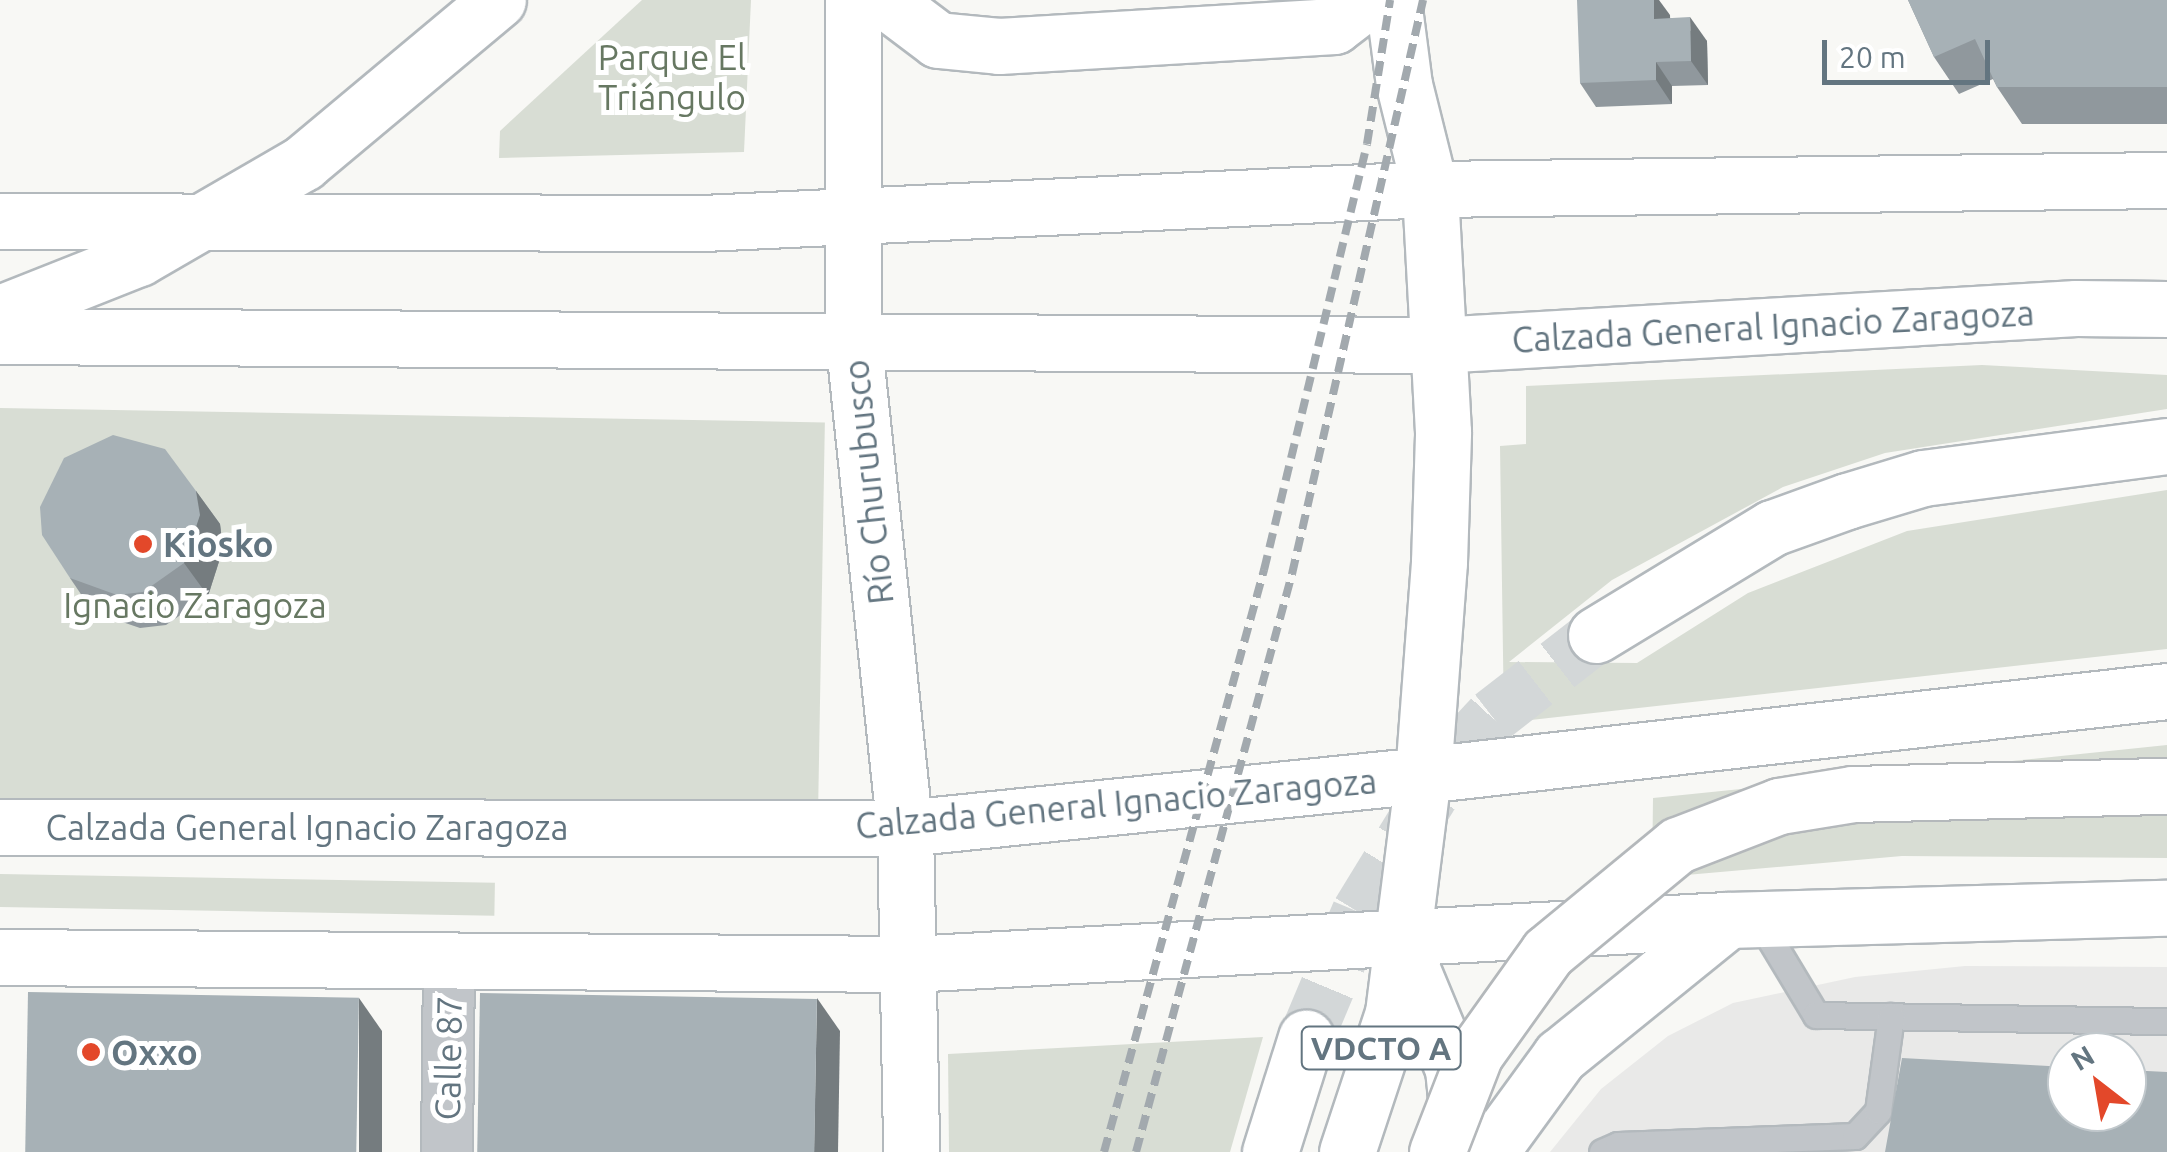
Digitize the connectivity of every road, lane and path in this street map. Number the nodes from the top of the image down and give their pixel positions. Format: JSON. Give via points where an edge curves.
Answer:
{"nodes":[{"id":1,"x":498,"y":0,"type":"edge"},
{"id":2,"x":853,"y":0,"type":"edge"},
{"id":3,"x":885,"y":0,"type":"edge"},
{"id":4,"x":1368,"y":0,"type":"edge"},
{"id":5,"x":1393,"y":0,"type":"edge"},
{"id":6,"x":2167,"y":180,"type":"edge"},
{"id":7,"x":1430,"y":189,"type":"junction"},
{"id":8,"x":850,"y":220,"type":"junction"},
{"id":9,"x":0,"y":221,"type":"edge"},
{"id":10,"x":205,"y":224,"type":"junction"},
{"id":11,"x":2167,"y":306,"type":"edge"},
{"id":12,"x":0,"y":313,"type":"edge"},
{"id":13,"x":0,"y":336,"type":"edge"},
{"id":14,"x":852,"y":337,"type":"junction"},
{"id":15,"x":1437,"y":345,"type":"junction"},
{"id":16,"x":2167,"y":446,"type":"edge"},
{"id":17,"x":1596,"y":635,"type":"tunnel mouth"},
{"id":18,"x":2167,"y":691,"type":"edge"},
{"id":19,"x":1423,"y":774,"type":"junction"},
{"id":20,"x":2167,"y":786,"type":"edge"},
{"id":21,"x":0,"y":827,"type":"edge"},
{"id":22,"x":905,"y":828,"type":"junction"},
{"id":23,"x":2167,"y":908,"type":"edge"},
{"id":24,"x":1743,"y":919,"type":"junction"},
{"id":25,"x":1400,"y":941,"type":"junction"},
{"id":26,"x":0,"y":957,"type":"edge"},
{"id":27,"x":449,"y":964,"type":"junction"},
{"id":28,"x":909,"y":964,"type":"junction"},
{"id":29,"x":1891,"y":1016,"type":"junction"},
{"id":30,"x":2167,"y":1022,"type":"edge"},
{"id":31,"x":1306,"y":1038,"type":"tunnel mouth"},
{"id":32,"x":447,"y":1152,"type":"edge"},
{"id":33,"x":911,"y":1152,"type":"edge"},
{"id":34,"x":1270,"y":1152,"type":"edge"},
{"id":35,"x":1347,"y":1152,"type":"edge"},
{"id":36,"x":1436,"y":1152,"type":"edge"},
{"id":37,"x":1462,"y":1152,"type":"edge"},
{"id":38,"x":1490,"y":1152,"type":"edge"},
{"id":39,"x":1602,"y":1152,"type":"edge"}],
"edges":[{"from":1,"to":10,"type":"main road","via":[[303,163]]},
{"from":2,"to":8,"type":"main road","name":"Río Churubusco"},
{"from":3,"to":4,"type":"main road","via":[[938,40],[999,46],[1334,26]]},
{"from":5,"to":7,"type":"main road","via":[[1404,86]]},
{"from":6,"to":7,"type":"main road"},
{"from":7,"to":8,"type":"main road"},
{"from":7,"to":15,"type":"main road"},
{"from":8,"to":10,"type":"main road"},
{"from":8,"to":14,"type":"main road","name":"Río Churubusco"},
{"from":9,"to":10,"type":"main road"},
{"from":10,"to":12,"type":"main road"},
{"from":11,"to":15,"type":"main road","name":"Calzada General Ignacio Zaragoza"},
{"from":13,"to":14,"type":"main road","name":"Calzada General Ignacio Zaragoza"},
{"from":14,"to":15,"type":"main road","name":"Calzada General Ignacio Zaragoza"},
{"from":14,"to":22,"type":"main road","name":"Río Churubusco"},
{"from":15,"to":19,"type":"main road","via":[[1440,562]]},
{"from":16,"to":17,"type":"main road","via":[[1924,478],[1848,501],[1740,546]]},
{"from":18,"to":19,"type":"main road","name":"Calzada General Ignacio Zaragoza"},
{"from":19,"to":22,"type":"main road","name":"Calzada General Ignacio Zaragoza"},
{"from":19,"to":25,"type":"main road"},
{"from":20,"to":36,"type":"main road","bridge":true,"via":[[1853,794],[1779,806],[1678,845],[1584,916],[1538,964],[1476,1054]]},
{"from":21,"to":22,"type":"main road","name":"Calzada General Ignacio Zaragoza"},
{"from":22,"to":28,"type":"main road","name":"Río Churubusco"},
{"from":23,"to":24,"type":"main road"},
{"from":24,"to":25,"type":"main road"},
{"from":24,"to":29,"type":"lane","via":[[1816,1015]]},
{"from":24,"to":38,"type":"main road","via":[[1560,1056]]},
{"from":25,"to":28,"type":"main road"},
{"from":25,"to":35,"type":"main road","number":"VDCTO A","via":[[1394,1013]]},
{"from":25,"to":37,"type":"main road","via":[[1453,1069]]},
{"from":26,"to":27,"type":"main road"},
{"from":27,"to":28,"type":"main road"},
{"from":27,"to":32,"type":"street","name":"Calle 87"},
{"from":28,"to":33,"type":"main road","name":"Río Churubusco"},
{"from":29,"to":30,"type":"lane"},
{"from":29,"to":39,"type":"lane","via":[[1878,1110],[1855,1136],[1618,1145]]},
{"from":31,"to":34,"type":"main road"}]}
